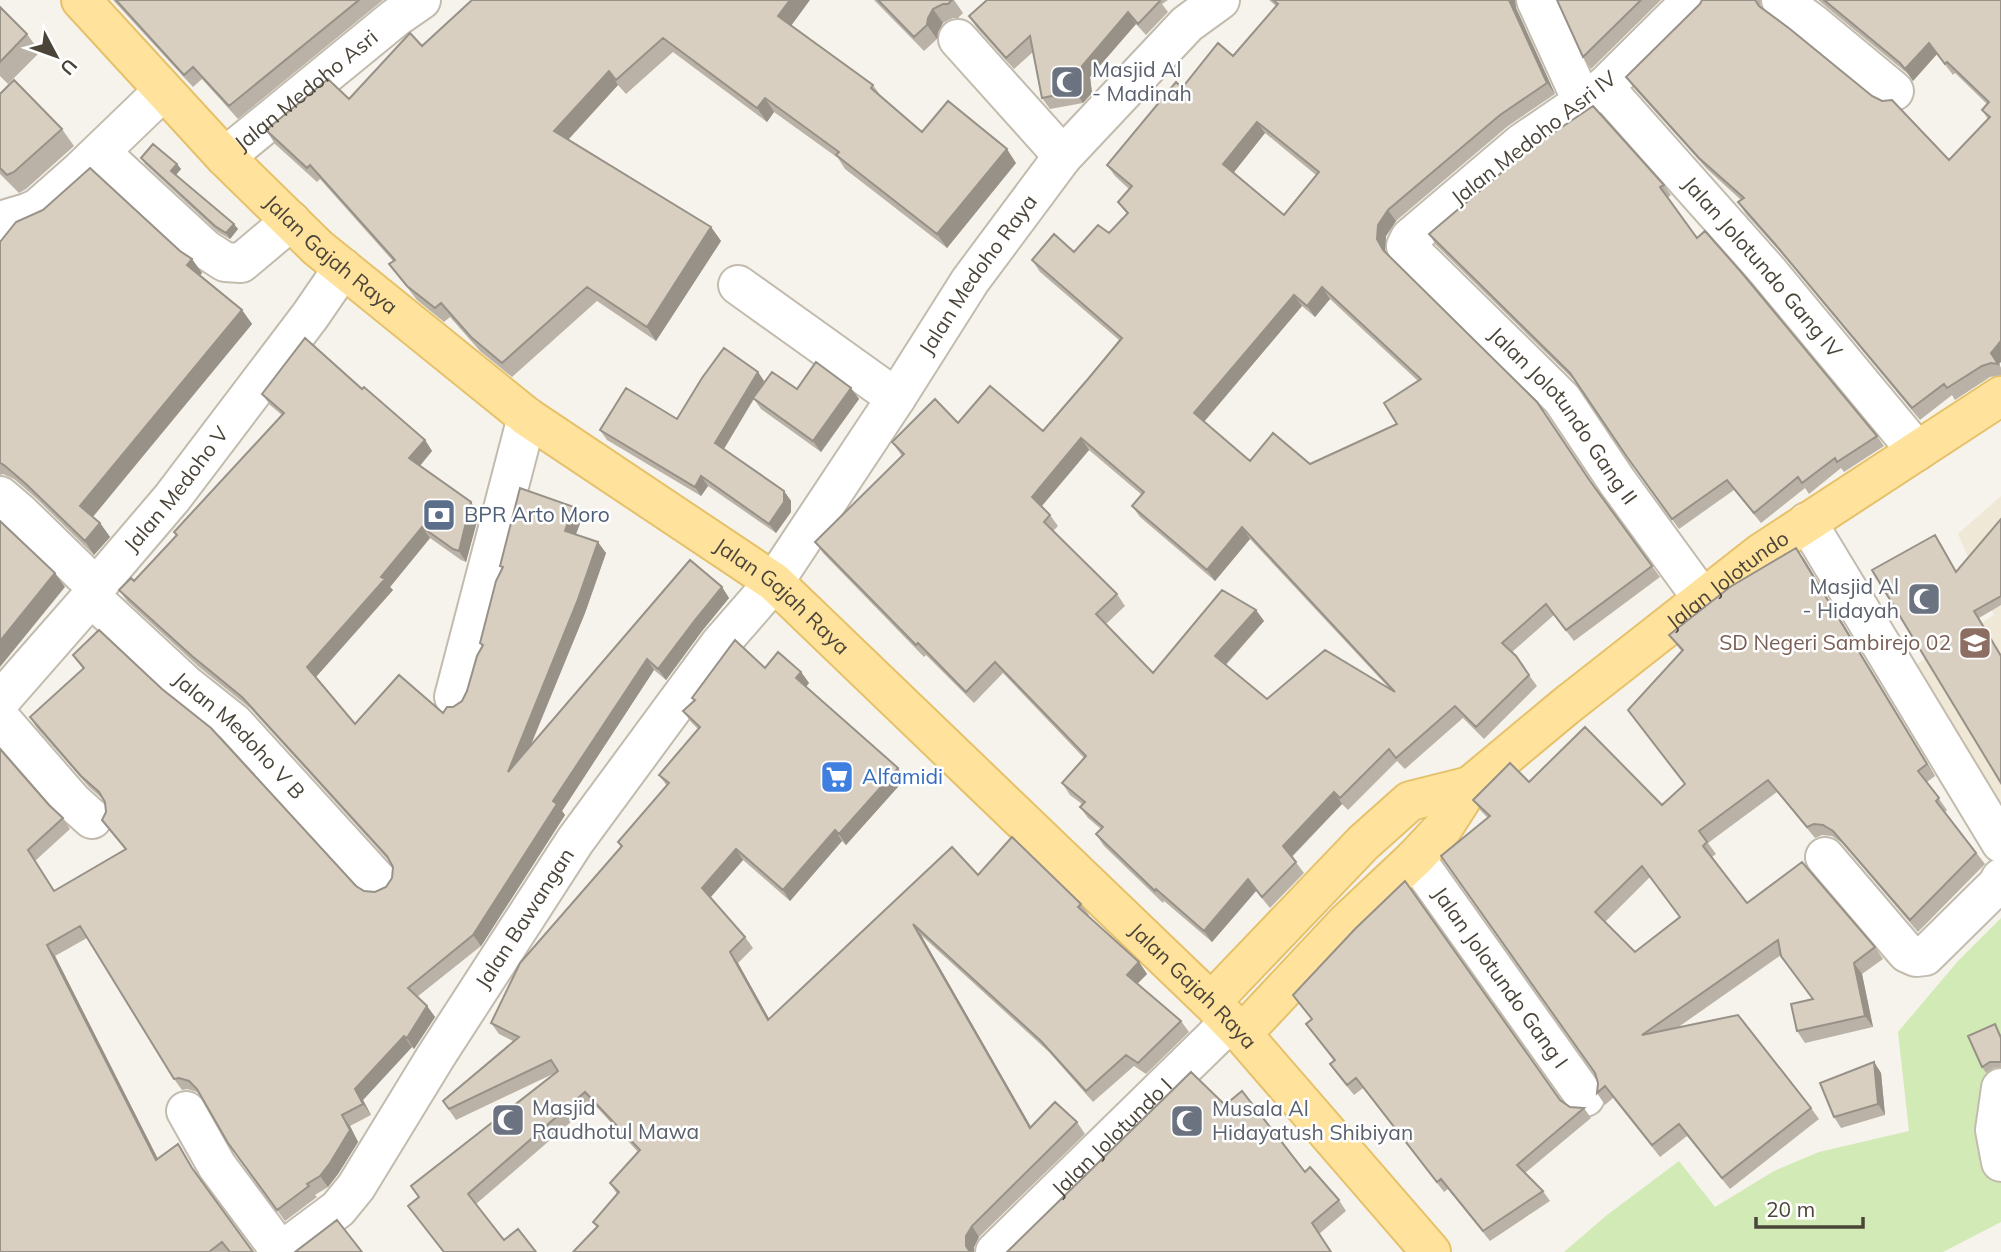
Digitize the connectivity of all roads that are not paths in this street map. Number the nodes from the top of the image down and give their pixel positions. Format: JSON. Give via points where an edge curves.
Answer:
{"nodes":[{"id":1,"x":80,"y":0,"type":"edge"},
{"id":2,"x":421,"y":0,"type":"edge"},
{"id":3,"x":1220,"y":0,"type":"edge"},
{"id":4,"x":1536,"y":0,"type":"edge"},
{"id":5,"x":1692,"y":0,"type":"edge"},
{"id":6,"x":1782,"y":0,"type":"edge"},
{"id":7,"x":1179,"y":12,"type":"edge"},
{"id":8,"x":958,"y":38,"type":"dead end"},
{"id":9,"x":163,"y":91,"type":"junction"},
{"id":10,"x":1894,"y":91,"type":"dead end"},
{"id":11,"x":1593,"y":95,"type":"junction"},
{"id":12,"x":100,"y":152,"type":"junction"},
{"id":13,"x":1063,"y":156,"type":"junction"},
{"id":14,"x":225,"y":157,"type":"junction"},
{"id":15,"x":0,"y":221,"type":"edge"},
{"id":16,"x":291,"y":221,"type":"junction"},
{"id":17,"x":1406,"y":246,"type":"joint"},
{"id":18,"x":343,"y":268,"type":"junction"},
{"id":19,"x":738,"y":285,"type":"dead end"},
{"id":20,"x":2001,"y":396,"type":"edge"},
{"id":21,"x":896,"y":398,"type":"junction"},
{"id":22,"x":527,"y":417,"type":"junction"},
{"id":23,"x":1917,"y":451,"type":"junction"},
{"id":24,"x":0,"y":496,"type":"edge"},
{"id":25,"x":1807,"y":522,"type":"junction"},
{"id":26,"x":774,"y":582,"type":"junction"},
{"id":27,"x":94,"y":592,"type":"junction"},
{"id":28,"x":1702,"y":598,"type":"junction"},
{"id":29,"x":454,"y":697,"type":"dead end"},
{"id":30,"x":0,"y":701,"type":"edge"},
{"id":31,"x":0,"y":718,"type":"edge"},
{"id":32,"x":1471,"y":786,"type":"junction"},
{"id":33,"x":92,"y":819,"type":"dead end"},
{"id":34,"x":2001,"y":843,"type":"edge"},
{"id":35,"x":1825,"y":857,"type":"dead end"},
{"id":36,"x":1415,"y":858,"type":"junction"},
{"id":37,"x":2001,"y":878,"type":"edge"},
{"id":38,"x":379,"y":882,"type":"dead end"},
{"id":39,"x":1228,"y":1019,"type":"junction"},
{"id":40,"x":2001,"y":1088,"type":"edge"},
{"id":41,"x":1585,"y":1097,"type":"dead end"},
{"id":42,"x":186,"y":1111,"type":"dead end"},
{"id":43,"x":2001,"y":1162,"type":"edge"},
{"id":44,"x":281,"y":1252,"type":"edge"},
{"id":45,"x":995,"y":1252,"type":"edge"},
{"id":46,"x":1430,"y":1252,"type":"edge"}],
"edges":[{"from":1,"to":9,"type":"main road","name":"Jalan Gajah Raya"},
{"from":2,"to":14,"type":"street","name":"Jalan Medoho Asri"},
{"from":3,"to":7,"type":"street","name":"Jalan Medoho Raya"},
{"from":4,"to":11,"type":"street","name":"Jalan Jolotundo Gang IV"},
{"from":5,"to":11,"type":"street","name":"Jalan Medoho Asri IV"},
{"from":6,"to":10,"type":"street"},
{"from":7,"to":13,"type":"street","name":"Jalan Medoho Raya"},
{"from":8,"to":13,"type":"street"},
{"from":9,"to":12,"type":"street"},
{"from":9,"to":14,"type":"main road","name":"Jalan Gajah Raya"},
{"from":11,"to":17,"type":"street","name":"Jalan Medoho Asri IV","via":[[1522,143]]},
{"from":11,"to":23,"type":"street","name":"Jalan Jolotundo Gang IV","via":[[1766,268]]},
{"from":12,"to":15,"type":"street","via":[[38,208]]},
{"from":12,"to":16,"type":"street","via":[[205,250],[225,262],[241,262]]},
{"from":13,"to":21,"type":"street","name":"Jalan Medoho Raya","via":[[970,281]]},
{"from":14,"to":16,"type":"main road","name":"Jalan Gajah Raya"},
{"from":16,"to":18,"type":"main road","name":"Jalan Gajah Raya"},
{"from":17,"to":28,"type":"street","name":"Jalan Jolotundo Gang II","via":[[1562,399]]},
{"from":18,"to":22,"type":"main road","name":"Jalan Gajah Raya"},
{"from":18,"to":27,"type":"street","name":"Jalan Medoho V","via":[[172,498]]},
{"from":19,"to":21,"type":"street"},
{"from":20,"to":23,"type":"main road","name":"Jalan Jolotundo"},
{"from":21,"to":26,"type":"street","name":"Jalan Medoho Raya"},
{"from":22,"to":26,"type":"main road","name":"Jalan Gajah Raya"},
{"from":22,"to":29,"type":"street"},
{"from":23,"to":25,"type":"main road","name":"Jalan Jolotundo"},
{"from":24,"to":27,"type":"street","name":"Jalan Medoho V B"},
{"from":25,"to":28,"type":"main road","name":"Jalan Jolotundo"},
{"from":25,"to":34,"type":"street"},
{"from":26,"to":39,"type":"main road","name":"Jalan Gajah Raya"},
{"from":26,"to":44,"type":"street","name":"Jalan Bawangan","via":[[720,644],[575,841],[356,1187],[338,1209]]},
{"from":27,"to":30,"type":"street","name":"Jalan Medoho V"},
{"from":27,"to":38,"type":"street","name":"Jalan Medoho V B","via":[[185,684],[234,723]]},
{"from":28,"to":32,"type":"main road","name":"Jalan Jolotundo"},
{"from":31,"to":33,"type":"street"},
{"from":32,"to":36,"type":"main road","name":"Jalan Jolotundo","via":[[1443,828]]},
{"from":32,"to":39,"type":"main road","name":"Jalan Jolotundo","via":[[1410,801],[1363,843]]},
{"from":35,"to":37,"type":"street","via":[[1907,953],[1916,957],[1925,956]]},
{"from":36,"to":39,"type":"main road","name":"Jalan Jolotundo","via":[[1346,923]]},
{"from":36,"to":41,"type":"street","name":"Jalan Jolotundo Gang I"},
{"from":39,"to":45,"type":"street","name":"Jalan Jolotundo I"},
{"from":39,"to":46,"type":"main road","name":"Jalan Gajah Raya"},
{"from":40,"to":43,"type":"street","via":[[1995,1130]]},
{"from":42,"to":44,"type":"street","via":[[217,1167]]}]}
